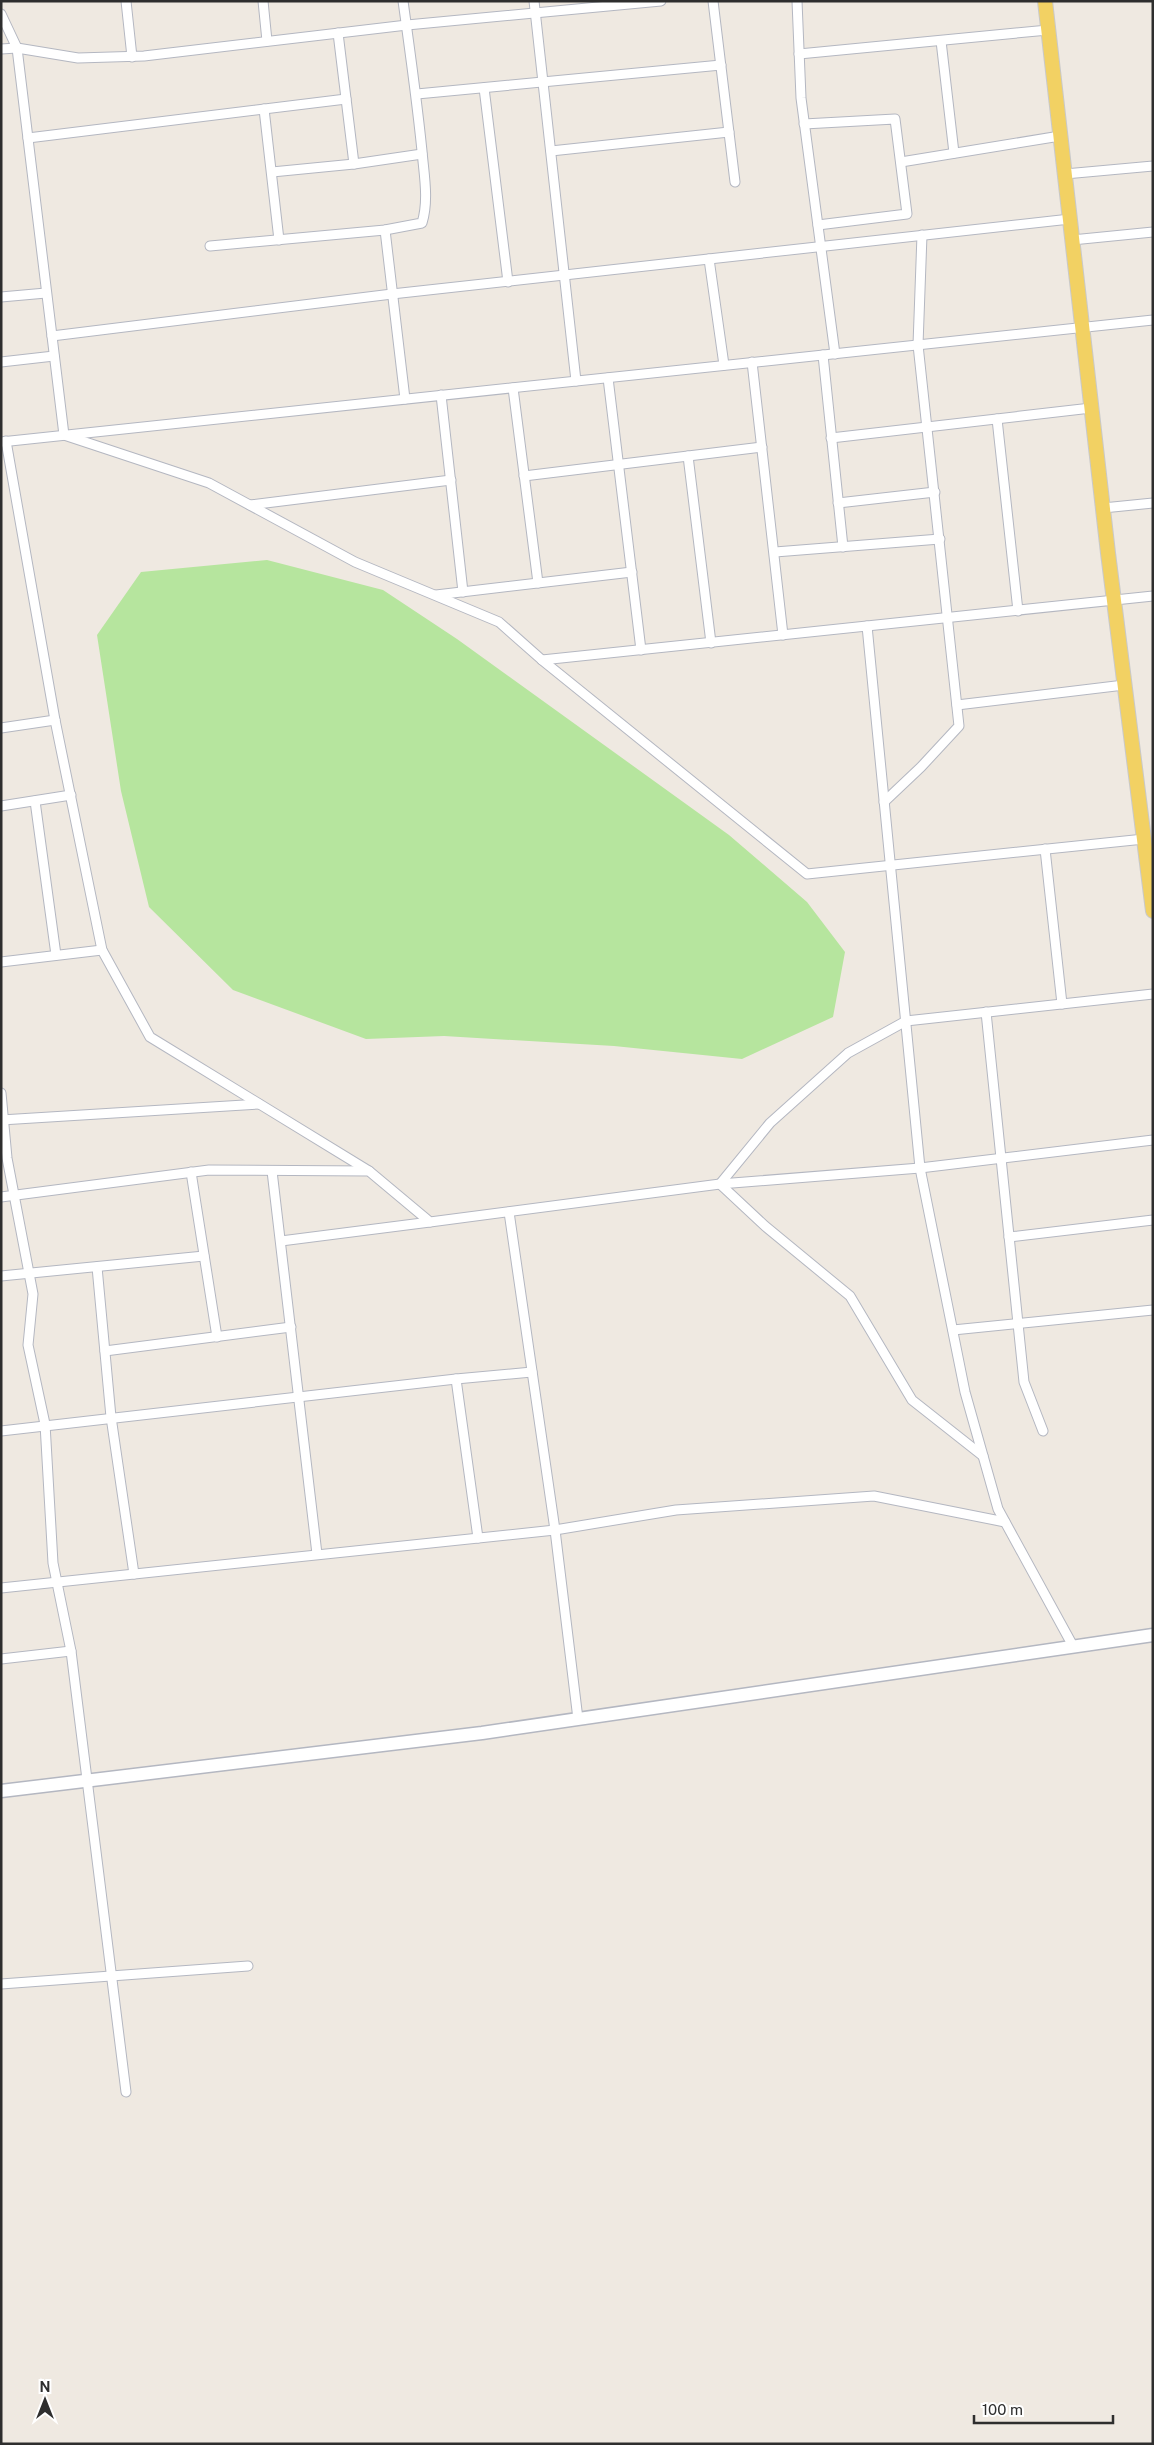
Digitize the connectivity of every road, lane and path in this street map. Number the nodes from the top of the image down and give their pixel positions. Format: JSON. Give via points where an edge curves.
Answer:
{"nodes":[{"id":1,"x":126,"y":1,"type":"edge"},
{"id":2,"x":263,"y":1,"type":"edge"},
{"id":3,"x":403,"y":1,"type":"edge"},
{"id":4,"x":534,"y":1,"type":"edge"},
{"id":5,"x":660,"y":1,"type":"edge"},
{"id":6,"x":713,"y":1,"type":"edge"},
{"id":7,"x":798,"y":1,"type":"edge"},
{"id":8,"x":1045,"y":1,"type":"edge"},
{"id":9,"x":603,"y":4,"type":"edge"},
{"id":10,"x":1,"y":14,"type":"edge"},
{"id":11,"x":535,"y":14,"type":"junction"},
{"id":12,"x":407,"y":26,"type":"junction"},
{"id":13,"x":1048,"y":30,"type":"junction"},
{"id":14,"x":338,"y":33,"type":"junction"},
{"id":15,"x":267,"y":41,"type":"junction"},
{"id":16,"x":941,"y":41,"type":"junction"},
{"id":17,"x":17,"y":48,"type":"junction"},
{"id":18,"x":1,"y":50,"type":"edge"},
{"id":19,"x":799,"y":54,"type":"junction"},
{"id":20,"x":132,"y":57,"type":"junction"},
{"id":21,"x":721,"y":65,"type":"junction"},
{"id":22,"x":543,"y":82,"type":"junction"},
{"id":23,"x":484,"y":88,"type":"junction"},
{"id":24,"x":416,"y":94,"type":"junction"},
{"id":25,"x":346,"y":100,"type":"junction"},
{"id":26,"x":264,"y":109,"type":"junction"},
{"id":27,"x":804,"y":124,"type":"junction"},
{"id":28,"x":729,"y":132,"type":"junction"},
{"id":29,"x":1060,"y":136,"type":"junction"},
{"id":30,"x":28,"y":138,"type":"junction"},
{"id":31,"x":551,"y":151,"type":"junction"},
{"id":32,"x":954,"y":153,"type":"junction"},
{"id":33,"x":422,"y":154,"type":"junction"},
{"id":34,"x":901,"y":162,"type":"junction"},
{"id":35,"x":354,"y":164,"type":"junction"},
{"id":36,"x":1153,"y":166,"type":"edge"},
{"id":37,"x":272,"y":172,"type":"junction"},
{"id":38,"x":1065,"y":174,"type":"junction"},
{"id":39,"x":735,"y":182,"type":"dead end"},
{"id":40,"x":1070,"y":219,"type":"junction"},
{"id":41,"x":818,"y":225,"type":"junction"},
{"id":42,"x":385,"y":230,"type":"junction"},
{"id":43,"x":1153,"y":232,"type":"edge"},
{"id":44,"x":922,"y":235,"type":"junction"},
{"id":45,"x":279,"y":240,"type":"junction"},
{"id":46,"x":1072,"y":240,"type":"junction"},
{"id":47,"x":210,"y":246,"type":"dead end"},
{"id":48,"x":821,"y":246,"type":"junction"},
{"id":49,"x":709,"y":259,"type":"junction"},
{"id":50,"x":564,"y":275,"type":"junction"},
{"id":51,"x":508,"y":282,"type":"junction"},
{"id":52,"x":46,"y":293,"type":"junction"},
{"id":53,"x":392,"y":294,"type":"junction"},
{"id":54,"x":1,"y":297,"type":"edge"},
{"id":55,"x":1153,"y":320,"type":"edge"},
{"id":56,"x":1082,"y":327,"type":"junction"},
{"id":57,"x":52,"y":336,"type":"junction"},
{"id":58,"x":918,"y":345,"type":"junction"},
{"id":59,"x":835,"y":354,"type":"junction"},
{"id":60,"x":823,"y":355,"type":"junction"},
{"id":61,"x":54,"y":356,"type":"junction"},
{"id":62,"x":1,"y":362,"type":"edge"},
{"id":63,"x":752,"y":362,"type":"junction"},
{"id":64,"x":724,"y":365,"type":"junction"},
{"id":65,"x":608,"y":378,"type":"junction"},
{"id":66,"x":576,"y":381,"type":"junction"},
{"id":67,"x":513,"y":388,"type":"junction"},
{"id":68,"x":441,"y":395,"type":"junction"},
{"id":69,"x":405,"y":399,"type":"junction"},
{"id":70,"x":1092,"y":408,"type":"junction"},
{"id":71,"x":997,"y":419,"type":"junction"},
{"id":72,"x":927,"y":427,"type":"junction"},
{"id":73,"x":64,"y":435,"type":"junction"},
{"id":74,"x":831,"y":438,"type":"junction"},
{"id":75,"x":4,"y":441,"type":"edge"},
{"id":76,"x":762,"y":447,"type":"junction"},
{"id":77,"x":688,"y":456,"type":"junction"},
{"id":78,"x":618,"y":465,"type":"junction"},
{"id":79,"x":524,"y":476,"type":"junction"},
{"id":80,"x":451,"y":480,"type":"junction"},
{"id":81,"x":935,"y":492,"type":"junction"},
{"id":82,"x":838,"y":503,"type":"junction"},
{"id":83,"x":1153,"y":503,"type":"edge"},
{"id":84,"x":250,"y":505,"type":"junction"},
{"id":85,"x":1103,"y":508,"type":"junction"},
{"id":86,"x":940,"y":539,"type":"junction"},
{"id":87,"x":843,"y":547,"type":"junction"},
{"id":88,"x":774,"y":552,"type":"junction"},
{"id":89,"x":632,"y":572,"type":"junction"},
{"id":90,"x":538,"y":583,"type":"junction"},
{"id":91,"x":463,"y":592,"type":"junction"},
{"id":92,"x":436,"y":595,"type":"junction"},
{"id":93,"x":1153,"y":596,"type":"edge"},
{"id":94,"x":1114,"y":601,"type":"junction"},
{"id":95,"x":1018,"y":611,"type":"junction"},
{"id":96,"x":948,"y":618,"type":"junction"},
{"id":97,"x":867,"y":626,"type":"junction"},
{"id":98,"x":783,"y":635,"type":"junction"},
{"id":99,"x":711,"y":643,"type":"junction"},
{"id":100,"x":641,"y":650,"type":"junction"},
{"id":101,"x":542,"y":660,"type":"junction"},
{"id":102,"x":1124,"y":685,"type":"junction"},
{"id":103,"x":957,"y":704,"type":"junction"},
{"id":104,"x":55,"y":720,"type":"junction"},
{"id":105,"x":1,"y":728,"type":"edge"},
{"id":106,"x":70,"y":795,"type":"junction"},
{"id":107,"x":35,"y":801,"type":"junction"},
{"id":108,"x":884,"y":802,"type":"junction"},
{"id":109,"x":1,"y":806,"type":"edge"},
{"id":110,"x":1144,"y":839,"type":"junction"},
{"id":111,"x":1045,"y":849,"type":"junction"},
{"id":112,"x":890,"y":866,"type":"junction"},
{"id":113,"x":1153,"y":911,"type":"edge"},
{"id":114,"x":102,"y":950,"type":"junction"},
{"id":115,"x":56,"y":955,"type":"junction"},
{"id":116,"x":1,"y":962,"type":"edge"},
{"id":117,"x":1153,"y":994,"type":"edge"},
{"id":118,"x":1062,"y":1004,"type":"junction"},
{"id":119,"x":986,"y":1012,"type":"junction"},
{"id":120,"x":906,"y":1021,"type":"junction"},
{"id":121,"x":1,"y":1093,"type":"edge"},
{"id":122,"x":259,"y":1104,"type":"junction"},
{"id":123,"x":2,"y":1120,"type":"edge"},
{"id":124,"x":1153,"y":1140,"type":"edge"},
{"id":125,"x":1001,"y":1158,"type":"junction"},
{"id":126,"x":920,"y":1168,"type":"junction"},
{"id":127,"x":272,"y":1171,"type":"junction"},
{"id":128,"x":191,"y":1172,"type":"junction"},
{"id":129,"x":370,"y":1172,"type":"junction"},
{"id":130,"x":720,"y":1184,"type":"junction"},
{"id":131,"x":14,"y":1195,"type":"junction"},
{"id":132,"x":1,"y":1197,"type":"edge"},
{"id":133,"x":509,"y":1212,"type":"junction"},
{"id":134,"x":1153,"y":1220,"type":"edge"},
{"id":135,"x":430,"y":1222,"type":"junction"},
{"id":136,"x":1010,"y":1237,"type":"junction"},
{"id":137,"x":280,"y":1241,"type":"junction"},
{"id":138,"x":204,"y":1256,"type":"junction"},
{"id":139,"x":96,"y":1267,"type":"junction"},
{"id":140,"x":28,"y":1273,"type":"junction"},
{"id":141,"x":1,"y":1276,"type":"edge"},
{"id":142,"x":1153,"y":1310,"type":"edge"},
{"id":143,"x":1018,"y":1323,"type":"junction"},
{"id":144,"x":291,"y":1327,"type":"junction"},
{"id":145,"x":953,"y":1330,"type":"junction"},
{"id":146,"x":217,"y":1337,"type":"junction"},
{"id":147,"x":105,"y":1351,"type":"junction"},
{"id":148,"x":532,"y":1372,"type":"junction"},
{"id":149,"x":456,"y":1379,"type":"junction"},
{"id":150,"x":299,"y":1396,"type":"junction"},
{"id":151,"x":111,"y":1417,"type":"junction"},
{"id":152,"x":45,"y":1424,"type":"junction"},
{"id":153,"x":1,"y":1431,"type":"edge"},
{"id":154,"x":1043,"y":1431,"type":"dead end"},
{"id":155,"x":983,"y":1456,"type":"junction"},
{"id":156,"x":1005,"y":1522,"type":"junction"},
{"id":157,"x":554,"y":1530,"type":"junction"},
{"id":158,"x":478,"y":1538,"type":"junction"},
{"id":159,"x":317,"y":1554,"type":"junction"},
{"id":160,"x":134,"y":1574,"type":"junction"},
{"id":161,"x":57,"y":1582,"type":"junction"},
{"id":162,"x":1,"y":1588,"type":"edge"},
{"id":163,"x":1153,"y":1635,"type":"edge"},
{"id":164,"x":1073,"y":1646,"type":"junction"},
{"id":165,"x":71,"y":1651,"type":"junction"},
{"id":166,"x":1,"y":1659,"type":"edge"},
{"id":167,"x":578,"y":1719,"type":"junction"},
{"id":168,"x":87,"y":1781,"type":"junction"},
{"id":169,"x":1,"y":1791,"type":"edge"},
{"id":170,"x":248,"y":1966,"type":"dead end"},
{"id":171,"x":111,"y":1976,"type":"junction"},
{"id":172,"x":1,"y":1984,"type":"edge"},
{"id":173,"x":126,"y":2092,"type":"dead end"}],
"edges":[{"from":1,"to":20,"type":"street"},
{"from":2,"to":15,"type":"street"},
{"from":3,"to":12,"type":"street"},
{"from":4,"to":11,"type":"street"},
{"from":5,"to":9,"type":"street"},
{"from":6,"to":21,"type":"street"},
{"from":7,"to":19,"type":"street"},
{"from":8,"to":13,"type":"main road"},
{"from":9,"to":11,"type":"street"},
{"from":10,"to":17,"type":"street"},
{"from":11,"to":12,"type":"street"},
{"from":11,"to":22,"type":"street"},
{"from":12,"to":14,"type":"street"},
{"from":12,"to":24,"type":"street"},
{"from":13,"to":16,"type":"street"},
{"from":13,"to":29,"type":"main road"},
{"from":14,"to":15,"type":"street"},
{"from":14,"to":25,"type":"street"},
{"from":15,"to":20,"type":"street"},
{"from":16,"to":19,"type":"street"},
{"from":16,"to":32,"type":"street"},
{"from":17,"to":18,"type":"street"},
{"from":17,"to":20,"type":"street","via":[[78,58]]},
{"from":17,"to":30,"type":"street"},
{"from":19,"to":27,"type":"street"},
{"from":21,"to":22,"type":"street"},
{"from":21,"to":28,"type":"street"},
{"from":22,"to":23,"type":"street"},
{"from":22,"to":31,"type":"street"},
{"from":23,"to":24,"type":"street"},
{"from":23,"to":51,"type":"street"},
{"from":24,"to":33,"type":"street"},
{"from":25,"to":26,"type":"street"},
{"from":25,"to":35,"type":"street"},
{"from":26,"to":30,"type":"street"},
{"from":26,"to":37,"type":"street"},
{"from":27,"to":34,"type":"street","via":[[895,119]]},
{"from":27,"to":41,"type":"street"},
{"from":28,"to":31,"type":"street"},
{"from":28,"to":39,"type":"street"},
{"from":29,"to":32,"type":"street"},
{"from":29,"to":38,"type":"main road"},
{"from":30,"to":52,"type":"street"},
{"from":31,"to":50,"type":"street"},
{"from":32,"to":34,"type":"street"},
{"from":33,"to":35,"type":"street"},
{"from":33,"to":42,"type":"street","via":[[426,209],[422,224]]},
{"from":34,"to":41,"type":"street","via":[[907,214]]},
{"from":35,"to":37,"type":"street"},
{"from":36,"to":38,"type":"street"},
{"from":37,"to":45,"type":"street"},
{"from":38,"to":40,"type":"main road"},
{"from":40,"to":44,"type":"street"},
{"from":40,"to":46,"type":"main road"},
{"from":41,"to":48,"type":"street"},
{"from":42,"to":45,"type":"street"},
{"from":42,"to":53,"type":"street"},
{"from":43,"to":46,"type":"street"},
{"from":44,"to":48,"type":"street"},
{"from":44,"to":58,"type":"street"},
{"from":45,"to":47,"type":"street"},
{"from":46,"to":56,"type":"main road"},
{"from":48,"to":49,"type":"street"},
{"from":48,"to":59,"type":"street"},
{"from":49,"to":50,"type":"street"},
{"from":49,"to":64,"type":"street"},
{"from":50,"to":51,"type":"street"},
{"from":50,"to":66,"type":"street"},
{"from":51,"to":53,"type":"street"},
{"from":52,"to":54,"type":"street"},
{"from":52,"to":57,"type":"street"},
{"from":53,"to":57,"type":"street"},
{"from":53,"to":69,"type":"street"},
{"from":55,"to":56,"type":"street"},
{"from":56,"to":58,"type":"street"},
{"from":56,"to":70,"type":"main road"},
{"from":57,"to":61,"type":"street"},
{"from":58,"to":59,"type":"street"},
{"from":58,"to":72,"type":"street"},
{"from":59,"to":60,"type":"street"},
{"from":60,"to":63,"type":"street"},
{"from":60,"to":74,"type":"street"},
{"from":61,"to":62,"type":"street"},
{"from":61,"to":73,"type":"street"},
{"from":63,"to":64,"type":"street"},
{"from":63,"to":76,"type":"street"},
{"from":64,"to":65,"type":"street"},
{"from":65,"to":66,"type":"street"},
{"from":65,"to":78,"type":"street"},
{"from":66,"to":67,"type":"street"},
{"from":67,"to":68,"type":"street"},
{"from":67,"to":79,"type":"street"},
{"from":68,"to":69,"type":"street"},
{"from":68,"to":80,"type":"street"},
{"from":69,"to":73,"type":"street"},
{"from":70,"to":71,"type":"street"},
{"from":70,"to":85,"type":"main road"},
{"from":71,"to":72,"type":"street"},
{"from":71,"to":95,"type":"street"},
{"from":72,"to":74,"type":"street"},
{"from":72,"to":81,"type":"street"},
{"from":73,"to":75,"type":"street"},
{"from":73,"to":84,"type":"street","via":[[209,483]]},
{"from":74,"to":82,"type":"street"},
{"from":75,"to":104,"type":"street"},
{"from":76,"to":77,"type":"street"},
{"from":76,"to":88,"type":"street"},
{"from":77,"to":78,"type":"street"},
{"from":77,"to":99,"type":"street"},
{"from":78,"to":79,"type":"street"},
{"from":78,"to":89,"type":"street"},
{"from":79,"to":90,"type":"street"},
{"from":80,"to":84,"type":"street"},
{"from":80,"to":91,"type":"street"},
{"from":81,"to":82,"type":"street"},
{"from":81,"to":86,"type":"street"},
{"from":82,"to":87,"type":"street"},
{"from":83,"to":85,"type":"street"},
{"from":84,"to":92,"type":"street","via":[[355,562]]},
{"from":85,"to":94,"type":"main road"},
{"from":86,"to":87,"type":"street"},
{"from":86,"to":96,"type":"street"},
{"from":87,"to":88,"type":"street"},
{"from":88,"to":98,"type":"street"},
{"from":89,"to":90,"type":"street"},
{"from":89,"to":100,"type":"street"},
{"from":90,"to":91,"type":"street"},
{"from":91,"to":92,"type":"street"},
{"from":92,"to":101,"type":"street","via":[[500,622]]},
{"from":93,"to":94,"type":"street"},
{"from":94,"to":95,"type":"street"},
{"from":94,"to":102,"type":"main road"},
{"from":95,"to":96,"type":"street"},
{"from":96,"to":97,"type":"street"},
{"from":96,"to":103,"type":"street"},
{"from":97,"to":98,"type":"street"},
{"from":97,"to":108,"type":"street"},
{"from":98,"to":99,"type":"street"},
{"from":99,"to":100,"type":"street"},
{"from":100,"to":101,"type":"street"},
{"from":101,"to":112,"type":"street","via":[[807,874]]},
{"from":102,"to":103,"type":"street"},
{"from":102,"to":110,"type":"main road"},
{"from":103,"to":108,"type":"street","via":[[959,726]]},
{"from":104,"to":105,"type":"street"},
{"from":104,"to":106,"type":"street"},
{"from":106,"to":107,"type":"street"},
{"from":106,"to":114,"type":"street"},
{"from":107,"to":109,"type":"street"},
{"from":107,"to":115,"type":"street"},
{"from":108,"to":112,"type":"street"},
{"from":110,"to":111,"type":"street"},
{"from":110,"to":113,"type":"main road"},
{"from":111,"to":112,"type":"street"},
{"from":111,"to":118,"type":"street"},
{"from":112,"to":120,"type":"street"},
{"from":114,"to":115,"type":"street"},
{"from":114,"to":122,"type":"street","via":[[150,1037]]},
{"from":115,"to":116,"type":"street"},
{"from":117,"to":118,"type":"street"},
{"from":118,"to":119,"type":"street"},
{"from":119,"to":120,"type":"street"},
{"from":119,"to":125,"type":"street"},
{"from":120,"to":126,"type":"street"},
{"from":120,"to":130,"type":"street","via":[[848,1053],[770,1123]]},
{"from":121,"to":123,"type":"street"},
{"from":122,"to":123,"type":"street"},
{"from":122,"to":129,"type":"street"},
{"from":123,"to":131,"type":"street"},
{"from":124,"to":125,"type":"street"},
{"from":125,"to":126,"type":"street"},
{"from":125,"to":136,"type":"street"},
{"from":126,"to":130,"type":"street"},
{"from":126,"to":145,"type":"street"},
{"from":127,"to":128,"type":"street"},
{"from":127,"to":129,"type":"street"},
{"from":127,"to":137,"type":"street"},
{"from":128,"to":131,"type":"street"},
{"from":128,"to":138,"type":"street"},
{"from":129,"to":135,"type":"street"},
{"from":130,"to":133,"type":"street"},
{"from":130,"to":155,"type":"street","via":[[850,1296],[912,1400]]},
{"from":131,"to":132,"type":"street"},
{"from":131,"to":140,"type":"street"},
{"from":133,"to":135,"type":"street"},
{"from":133,"to":148,"type":"street"},
{"from":134,"to":136,"type":"street"},
{"from":135,"to":137,"type":"street"},
{"from":136,"to":143,"type":"street"},
{"from":137,"to":144,"type":"street"},
{"from":138,"to":139,"type":"street"},
{"from":138,"to":146,"type":"street"},
{"from":139,"to":140,"type":"street"},
{"from":139,"to":147,"type":"street"},
{"from":140,"to":141,"type":"street"},
{"from":140,"to":152,"type":"street","via":[[33,1294],[28,1344]]},
{"from":142,"to":143,"type":"street"},
{"from":143,"to":145,"type":"street"},
{"from":143,"to":154,"type":"street","via":[[1024,1382]]},
{"from":144,"to":146,"type":"street"},
{"from":144,"to":150,"type":"street"},
{"from":145,"to":155,"type":"street","via":[[965,1392]]},
{"from":146,"to":147,"type":"street"},
{"from":147,"to":151,"type":"street"},
{"from":148,"to":149,"type":"street"},
{"from":148,"to":157,"type":"street"},
{"from":149,"to":150,"type":"street"},
{"from":149,"to":158,"type":"street"},
{"from":150,"to":151,"type":"street"},
{"from":150,"to":159,"type":"street"},
{"from":151,"to":152,"type":"street"},
{"from":151,"to":160,"type":"street"},
{"from":152,"to":153,"type":"street"},
{"from":152,"to":161,"type":"street","via":[[53,1563]]},
{"from":155,"to":156,"type":"street","via":[[998,1509]]},
{"from":156,"to":157,"type":"street","via":[[874,1496],[676,1510]]},
{"from":156,"to":164,"type":"street"},
{"from":157,"to":158,"type":"street"},
{"from":157,"to":167,"type":"street"},
{"from":158,"to":159,"type":"street"},
{"from":159,"to":160,"type":"street"},
{"from":160,"to":161,"type":"street"},
{"from":161,"to":162,"type":"street"},
{"from":161,"to":165,"type":"street"},
{"from":163,"to":164,"type":"main road"},
{"from":164,"to":167,"type":"main road"},
{"from":165,"to":166,"type":"street"},
{"from":165,"to":168,"type":"street"},
{"from":167,"to":168,"type":"main road"},
{"from":168,"to":169,"type":"main road"},
{"from":168,"to":171,"type":"street"},
{"from":170,"to":171,"type":"street"},
{"from":171,"to":172,"type":"street"},
{"from":171,"to":173,"type":"street"}]}
